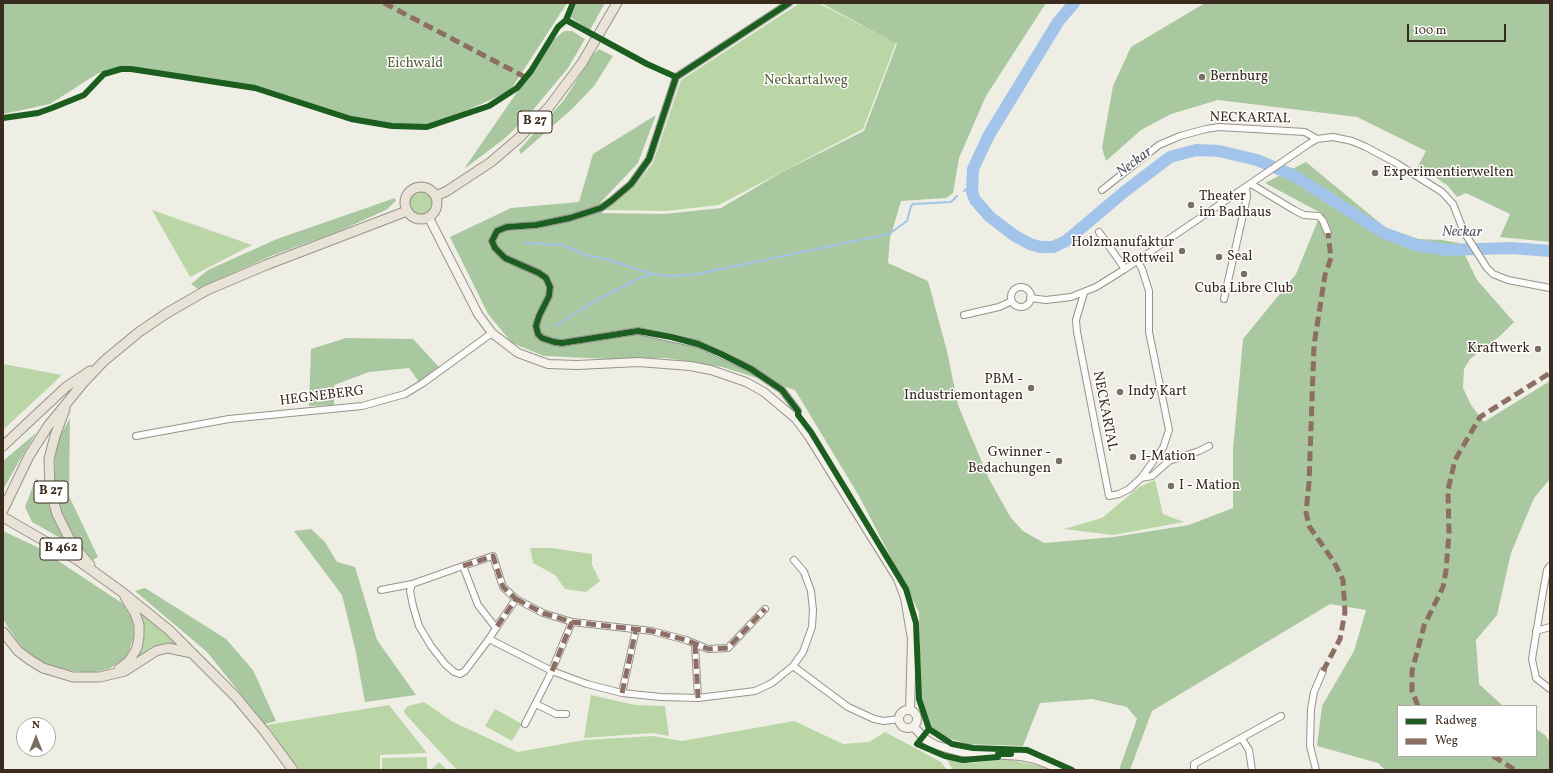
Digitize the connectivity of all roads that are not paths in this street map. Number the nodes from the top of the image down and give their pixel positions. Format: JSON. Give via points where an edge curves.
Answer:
{"nodes":[{"id":1,"x":616,"y":3,"type":"edge"},
{"id":2,"x":789,"y":3,"type":"edge"},
{"id":3,"x":1317,"y":139,"type":"junction"},
{"id":4,"x":1249,"y":185,"type":"junction"},
{"id":5,"x":1102,"y":190,"type":"dead end"},
{"id":6,"x":436,"y":196,"type":"junction"},
{"id":7,"x":407,"y":211,"type":"junction"},
{"id":8,"x":429,"y":218,"type":"junction"},
{"id":9,"x":1099,"y":232,"type":"dead end"},
{"id":10,"x":1328,"y":233,"type":"dead end"},
{"id":11,"x":1138,"y":260,"type":"junction"},
{"id":12,"x":1125,"y":269,"type":"junction"},
{"id":13,"x":1550,"y":288,"type":"edge"},
{"id":14,"x":1084,"y":293,"type":"junction"},
{"id":15,"x":1030,"y":298,"type":"junction"},
{"id":16,"x":1224,"y":300,"type":"dead end"},
{"id":17,"x":1012,"y":301,"type":"junction"},
{"id":18,"x":964,"y":315,"type":"dead end"},
{"id":19,"x":492,"y":333,"type":"junction"},
{"id":20,"x":104,"y":361,"type":"junction"},
{"id":21,"x":68,"y":401,"type":"junction"},
{"id":22,"x":796,"y":419,"type":"junction"},
{"id":23,"x":136,"y":436,"type":"dead end"},
{"id":24,"x":3,"y":446,"type":"edge"},
{"id":25,"x":1209,"y":446,"type":"dead end"},
{"id":26,"x":1141,"y":478,"type":"junction"},
{"id":27,"x":3,"y":510,"type":"edge"},
{"id":28,"x":3,"y":517,"type":"edge"},
{"id":29,"x":794,"y":560,"type":"dead end"},
{"id":30,"x":463,"y":566,"type":"junction"},
{"id":31,"x":1550,"y":566,"type":"edge"},
{"id":32,"x":96,"y":572,"type":"junction"},
{"id":33,"x":412,"y":584,"type":"junction"},
{"id":34,"x":381,"y":590,"type":"dead end"},
{"id":35,"x":122,"y":592,"type":"junction"},
{"id":36,"x":516,"y":599,"type":"junction"},
{"id":37,"x":765,"y":609,"type":"dead end"},
{"id":38,"x":572,"y":622,"type":"junction"},
{"id":39,"x":1550,"y":627,"type":"edge"},
{"id":40,"x":496,"y":628,"type":"junction"},
{"id":41,"x":636,"y":629,"type":"junction"},
{"id":42,"x":1536,"y":631,"type":"junction"},
{"id":43,"x":3,"y":632,"type":"edge"},
{"id":44,"x":489,"y":639,"type":"junction"},
{"id":45,"x":695,"y":644,"type":"junction"},
{"id":46,"x":194,"y":653,"type":"junction"},
{"id":47,"x":793,"y":666,"type":"junction"},
{"id":48,"x":552,"y":671,"type":"junction"},
{"id":49,"x":1324,"y":671,"type":"dead end"},
{"id":50,"x":112,"y":674,"type":"junction"},
{"id":51,"x":1550,"y":689,"type":"edge"},
{"id":52,"x":622,"y":693,"type":"junction"},
{"id":53,"x":698,"y":698,"type":"junction"},
{"id":54,"x":536,"y":704,"type":"junction"},
{"id":55,"x":910,"y":710,"type":"junction"},
{"id":56,"x":566,"y":714,"type":"dead end"},
{"id":57,"x":1281,"y":716,"type":"dead end"},
{"id":58,"x":899,"y":719,"type":"junction"},
{"id":59,"x":525,"y":724,"type":"dead end"},
{"id":60,"x":914,"y":727,"type":"junction"},
{"id":61,"x":1242,"y":738,"type":"junction"},
{"id":62,"x":293,"y":770,"type":"edge"},
{"id":63,"x":1064,"y":770,"type":"edge"},
{"id":64,"x":1194,"y":770,"type":"edge"},
{"id":65,"x":1252,"y":770,"type":"edge"},
{"id":66,"x":1316,"y":770,"type":"edge"}],
"edges":[{"from":1,"to":6,"type":"main road","number":"B 27","via":[[582,63],[549,107],[491,162]]},
{"from":2,"to":22,"type":"street","via":[[676,77],[649,159],[631,184],[611,201],[601,208],[570,218],[536,225],[507,227],[497,231],[492,241],[505,258],[546,278],[550,296],[538,316],[536,326],[542,338],[562,342],[638,331],[698,344],[751,369],[782,390],[798,411]]},
{"from":3,"to":4,"type":"street","name":"NECKARTAL"},
{"from":3,"to":5,"type":"street","name":"NECKARTAL","via":[[1305,132],[1219,127],[1206,129],[1159,145]]},
{"from":3,"to":13,"type":"street","name":"NECKARTAL","via":[[1333,137],[1352,141],[1421,177],[1454,204],[1464,232],[1493,274],[1508,280]]},
{"from":4,"to":10,"type":"street","via":[[1294,210],[1319,216]]},
{"from":4,"to":11,"type":"street","name":"NECKARTAL"},
{"from":4,"to":16,"type":"street"},
{"from":6,"to":7,"type":"main road","via":[[429,189],[413,189],[406,196]]},
{"from":6,"to":8,"type":"main road","via":[[437,208]]},
{"from":7,"to":8,"type":"main road","via":[[416,219]]},
{"from":7,"to":20,"type":"main road","number":"B 27","via":[[207,290],[139,332]]},
{"from":8,"to":19,"type":"street","via":[[478,314]]},
{"from":9,"to":12,"type":"street"},
{"from":11,"to":12,"type":"street","name":"NECKARTAL"},
{"from":11,"to":26,"type":"street","name":"NECKARTAL","via":[[1149,291],[1149,332],[1169,430],[1163,448]]},
{"from":12,"to":14,"type":"street","name":"NECKARTAL"},
{"from":14,"to":15,"type":"street","name":"NECKARTAL","via":[[1056,300]]},
{"from":14,"to":26,"type":"street","name":"NECKARTAL","via":[[1076,320],[1077,332],[1109,496],[1129,489]]},
{"from":15,"to":17,"type":"street","via":[[1028,304],[1022,306]]},
{"from":15,"to":17,"type":"street","via":[[1028,290],[1020,287],[1012,292]]},
{"from":17,"to":18,"type":"street","via":[[999,307]]},
{"from":19,"to":22,"type":"street","via":[[518,353],[548,364],[659,363],[690,366],[724,374],[764,392]]},
{"from":19,"to":23,"type":"street","name":"HEGNEBERG","via":[[405,394],[362,406],[229,419]]},
{"from":20,"to":21,"type":"main road","number":"B 27"},
{"from":20,"to":24,"type":"main road","via":[[66,387]]},
{"from":21,"to":27,"type":"main road","number":"B 27","via":[[29,456]]},
{"from":21,"to":32,"type":"main road","number":"B 27","via":[[55,436],[50,459],[50,488],[57,514],[72,544]]},
{"from":22,"to":55,"type":"street","via":[[900,585],[911,630]]},
{"from":25,"to":26,"type":"street","name":"NECKARTAL","via":[[1169,461],[1152,476]]},
{"from":28,"to":32,"type":"main road","number":"B 462"},
{"from":29,"to":47,"type":"street","via":[[804,572],[811,591],[813,610],[812,627],[803,652]]},
{"from":30,"to":33,"type":"street"},
{"from":30,"to":36,"type":"street","via":[[493,556],[503,587]]},
{"from":30,"to":40,"type":"street","via":[[478,606]]},
{"from":31,"to":42,"type":"street"},
{"from":32,"to":35,"type":"main road","number":"B 27"},
{"from":33,"to":34,"type":"street"},
{"from":33,"to":44,"type":"street","via":[[410,591],[419,626],[431,646],[454,672],[460,674],[464,671]]},
{"from":35,"to":46,"type":"main road","number":"B 27"},
{"from":35,"to":50,"type":"main road","via":[[139,625],[139,637],[137,648],[129,661]]},
{"from":36,"to":38,"type":"street","via":[[543,614]]},
{"from":36,"to":40,"type":"street"},
{"from":37,"to":45,"type":"street","via":[[728,648],[708,649]]},
{"from":38,"to":41,"type":"street"},
{"from":38,"to":48,"type":"street"},
{"from":39,"to":42,"type":"street"},
{"from":40,"to":44,"type":"street"},
{"from":41,"to":45,"type":"street","via":[[672,635]]},
{"from":41,"to":52,"type":"street"},
{"from":42,"to":51,"type":"street","via":[[1532,659],[1536,678]]},
{"from":43,"to":50,"type":"main road","via":[[18,651],[43,668],[73,677]]},
{"from":44,"to":48,"type":"street"},
{"from":45,"to":53,"type":"street"},
{"from":46,"to":50,"type":"main road","via":[[168,648],[156,652],[125,671]]},
{"from":46,"to":62,"type":"main road","number":"B 27","via":[[254,718]]},
{"from":47,"to":53,"type":"street","via":[[772,683],[755,691]]},
{"from":47,"to":58,"type":"street","via":[[848,707],[874,718]]},
{"from":48,"to":52,"type":"street"},
{"from":48,"to":54,"type":"street"},
{"from":49,"to":66,"type":"street","via":[[1314,692],[1311,709],[1310,746]]},
{"from":52,"to":53,"type":"street"},
{"from":54,"to":56,"type":"street","via":[[556,714]]},
{"from":54,"to":59,"type":"street"},
{"from":55,"to":58,"type":"street","via":[[904,711]]},
{"from":55,"to":60,"type":"street","via":[[918,718]]},
{"from":57,"to":61,"type":"street"},
{"from":58,"to":60,"type":"street","via":[[903,727]]},
{"from":60,"to":63,"type":"street","via":[[922,737],[935,745],[961,752],[1021,756]]},
{"from":61,"to":64,"type":"street","via":[[1194,764]]},
{"from":61,"to":65,"type":"street","via":[[1249,750]]}]}
